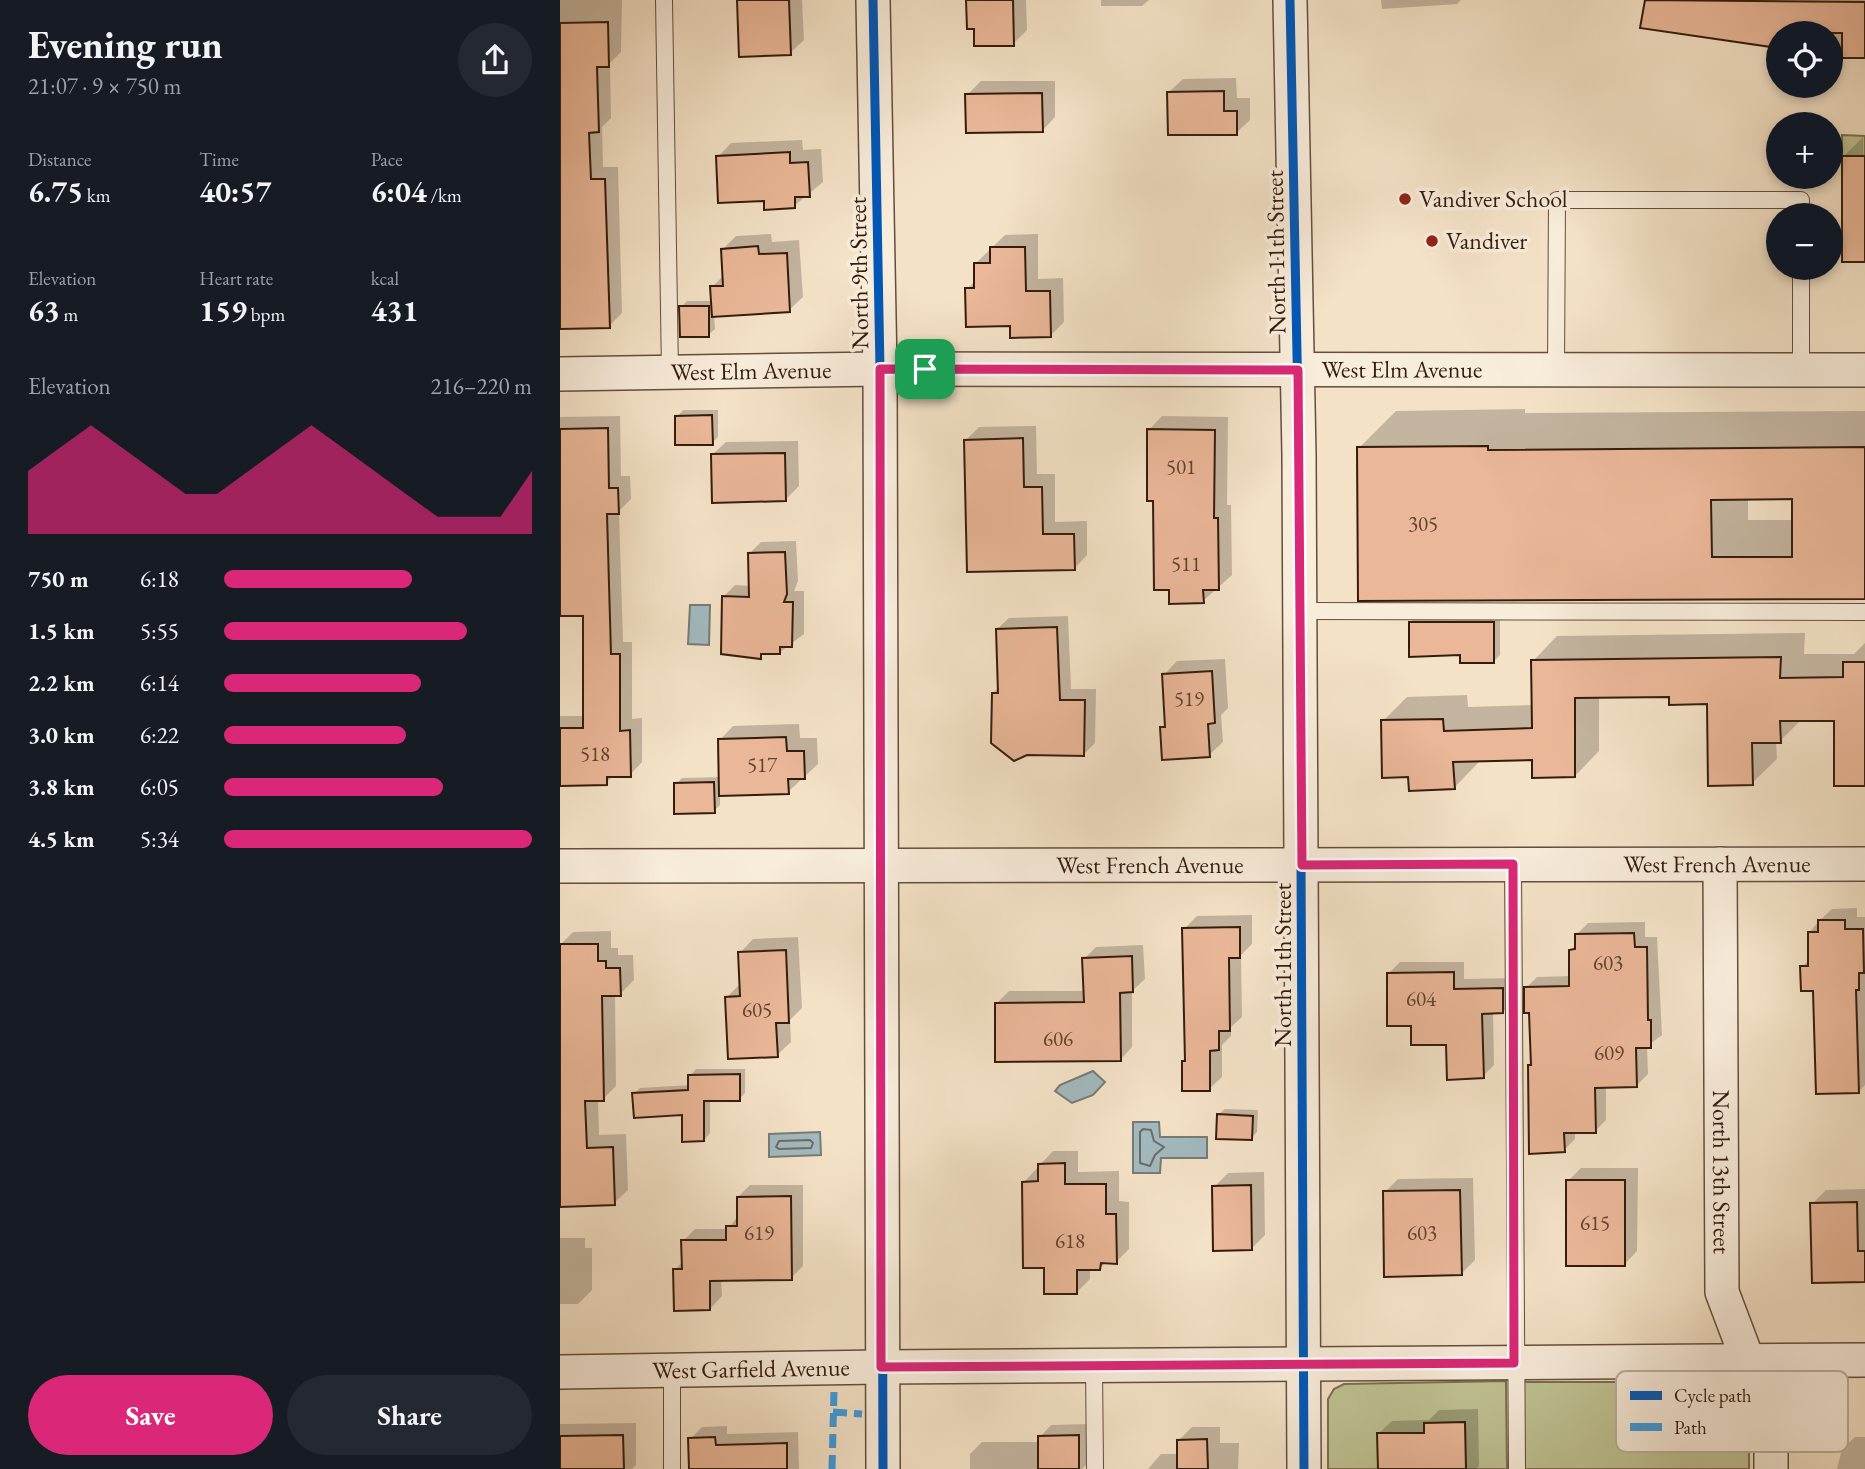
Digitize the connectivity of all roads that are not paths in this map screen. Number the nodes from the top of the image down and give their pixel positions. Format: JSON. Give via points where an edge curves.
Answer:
{"nodes":[{"id":1,"x":664,"y":0,"type":"edge"},
{"id":2,"x":873,"y":0,"type":"edge"},
{"id":3,"x":1290,"y":0,"type":"edge"},
{"id":4,"x":1801,"y":203,"type":"edge"},
{"id":5,"x":1801,"y":280,"type":"edge"},
{"id":6,"x":880,"y":369,"type":"junction"},
{"id":7,"x":1298,"y":370,"type":"junction"},
{"id":8,"x":1556,"y":370,"type":"junction"},
{"id":9,"x":1801,"y":370,"type":"junction"},
{"id":10,"x":1865,"y":370,"type":"edge"},
{"id":11,"x":670,"y":372,"type":"junction"},
{"id":12,"x":560,"y":373,"type":"edge"},
{"id":13,"x":1300,"y":611,"type":"junction"},
{"id":14,"x":1865,"y":612,"type":"edge"},
{"id":15,"x":882,"y":863,"type":"junction"},
{"id":16,"x":1513,"y":864,"type":"junction"},
{"id":17,"x":1720,"y":864,"type":"junction"},
{"id":18,"x":1865,"y":864,"type":"edge"},
{"id":19,"x":1302,"y":865,"type":"junction"},
{"id":20,"x":560,"y":866,"type":"edge"},
{"id":21,"x":1865,"y":1360,"type":"edge"},
{"id":22,"x":1748,"y":1361,"type":"junction"},
{"id":23,"x":1514,"y":1363,"type":"junction"},
{"id":24,"x":1303,"y":1364,"type":"junction"},
{"id":25,"x":1094,"y":1366,"type":"junction"},
{"id":26,"x":881,"y":1367,"type":"junction"},
{"id":27,"x":672,"y":1370,"type":"junction"},
{"id":28,"x":1753,"y":1371,"type":"edge"},
{"id":29,"x":560,"y":1372,"type":"edge"},
{"id":30,"x":672,"y":1469,"type":"edge"},
{"id":31,"x":883,"y":1469,"type":"edge"},
{"id":32,"x":1095,"y":1469,"type":"edge"},
{"id":33,"x":1304,"y":1469,"type":"edge"},
{"id":34,"x":1517,"y":1469,"type":"edge"}],
"edges":[{"from":1,"to":11,"type":"lane"},
{"from":2,"to":6,"type":"street","name":"North 9th Street"},
{"from":3,"to":7,"type":"street","name":"North 11th Street"},
{"from":4,"to":8,"type":"lane","via":[[1557,200]]},
{"from":5,"to":9,"type":"lane"},
{"from":6,"to":7,"type":"street","name":"West Elm Avenue"},
{"from":6,"to":11,"type":"street","name":"West Elm Avenue"},
{"from":6,"to":15,"type":"street","name":"North 9th Street"},
{"from":7,"to":8,"type":"street","name":"West Elm Avenue"},
{"from":7,"to":13,"type":"street","name":"North 11th Street"},
{"from":8,"to":9,"type":"street","name":"West Elm Avenue"},
{"from":9,"to":10,"type":"street","name":"West Elm Avenue"},
{"from":11,"to":12,"type":"street","name":"West Elm Avenue"},
{"from":13,"to":14,"type":"lane"},
{"from":13,"to":19,"type":"street","name":"North 11th Street"},
{"from":15,"to":19,"type":"street","name":"West French Avenue"},
{"from":15,"to":20,"type":"street","name":"West French Avenue"},
{"from":15,"to":26,"type":"street","name":"North 9th Street"},
{"from":16,"to":17,"type":"street","name":"West French Avenue"},
{"from":16,"to":19,"type":"street","name":"West French Avenue"},
{"from":16,"to":23,"type":"lane"},
{"from":17,"to":18,"type":"street","name":"West French Avenue"},
{"from":17,"to":22,"type":"street","name":"North 13th Street","via":[[1722,1292]]},
{"from":19,"to":24,"type":"street","name":"North 11th Street"},
{"from":21,"to":22,"type":"street","name":"West Garfield Avenue"},
{"from":22,"to":23,"type":"street","name":"West Garfield Avenue"},
{"from":22,"to":28,"type":"street","name":"North 13th Street"},
{"from":23,"to":24,"type":"street","name":"West Garfield Avenue"},
{"from":23,"to":34,"type":"lane"},
{"from":24,"to":25,"type":"street","name":"West Garfield Avenue"},
{"from":24,"to":33,"type":"street","name":"North 11th Street"},
{"from":25,"to":26,"type":"street","name":"West Garfield Avenue"},
{"from":25,"to":32,"type":"lane"},
{"from":26,"to":27,"type":"street","name":"West Garfield Avenue"},
{"from":26,"to":31,"type":"street","name":"North 9th Street"},
{"from":27,"to":29,"type":"street","name":"West Garfield Avenue"},
{"from":27,"to":30,"type":"lane"}]}
